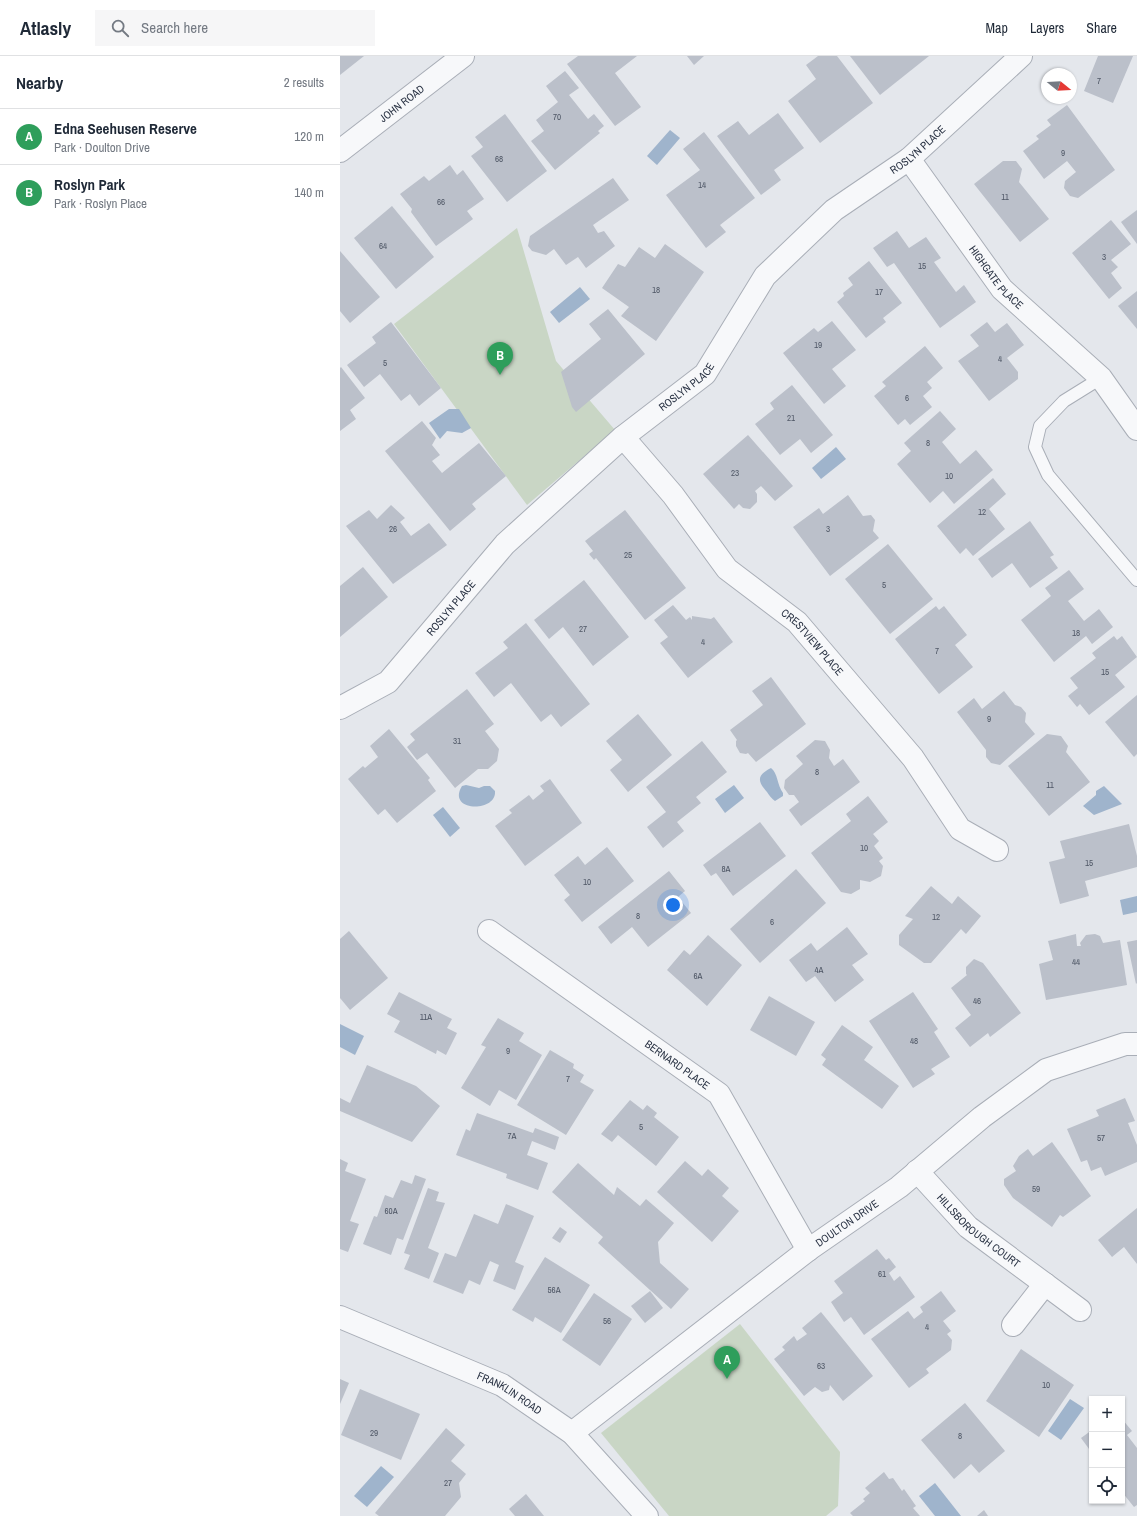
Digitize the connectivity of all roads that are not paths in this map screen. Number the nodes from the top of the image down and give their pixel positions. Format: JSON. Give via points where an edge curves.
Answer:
{"nodes":[{"id":1,"x":463,"y":56,"type":"edge"},
{"id":2,"x":1021,"y":56,"type":"edge"},
{"id":3,"x":340,"y":151,"type":"edge"},
{"id":4,"x":909,"y":159,"type":"junction"},
{"id":5,"x":1101,"y":378,"type":"junction"},
{"id":6,"x":1137,"y":429,"type":"edge"},
{"id":7,"x":624,"y":438,"type":"junction"},
{"id":8,"x":1137,"y":580,"type":"edge"},
{"id":9,"x":340,"y":708,"type":"edge"},
{"id":10,"x":997,"y":850,"type":"dead end"},
{"id":11,"x":489,"y":931,"type":"dead end"},
{"id":12,"x":1137,"y":1044,"type":"edge"},
{"id":13,"x":918,"y":1172,"type":"junction"},
{"id":14,"x":808,"y":1250,"type":"junction"},
{"id":15,"x":1045,"y":1284,"type":"junction"},
{"id":16,"x":1080,"y":1310,"type":"dead end"},
{"id":17,"x":340,"y":1317,"type":"edge"},
{"id":18,"x":1013,"y":1325,"type":"dead end"},
{"id":19,"x":572,"y":1433,"type":"junction"},
{"id":20,"x":647,"y":1516,"type":"edge"}],
"edges":[{"from":1,"to":3,"type":"street","name":"JOHN ROAD"},
{"from":2,"to":4,"type":"street","name":"ROSLYN PLACE"},
{"from":4,"to":5,"type":"street","name":"HIGHGATE PLACE","via":[[1002,289]]},
{"from":4,"to":7,"type":"street","name":"ROSLYN PLACE","via":[[834,210],[765,276],[705,374]]},
{"from":5,"to":6,"type":"street","name":"HIGHGATE PLACE"},
{"from":5,"to":8,"type":"lane","via":[[1064,401],[1040,426],[1035,447],[1048,475]]},
{"from":7,"to":9,"type":"street","name":"ROSLYN PLACE","via":[[505,544],[388,682]]},
{"from":7,"to":10,"type":"street","name":"CRESTVIEW PLACE","via":[[673,495],[726,569],[797,622],[913,758],[960,829]]},
{"from":11,"to":14,"type":"street","name":"BERNARD PLACE","via":[[719,1094]]},
{"from":12,"to":13,"type":"street","name":"DOULTON DRIVE","via":[[1125,1044],[1046,1070],[982,1117]]},
{"from":13,"to":14,"type":"street","name":"DOULTON DRIVE"},
{"from":13,"to":15,"type":"street","name":"HILLSBOROUGH COURT","via":[[968,1227]]},
{"from":14,"to":19,"type":"street","name":"DOULTON DRIVE"},
{"from":15,"to":16,"type":"street","name":"HILLSBOROUGH COURT"},
{"from":15,"to":18,"type":"street"},
{"from":17,"to":19,"type":"street","name":"FRANKLIN ROAD","via":[[502,1385]]},
{"from":19,"to":20,"type":"street","name":"FRANKLIN ROAD"}]}
